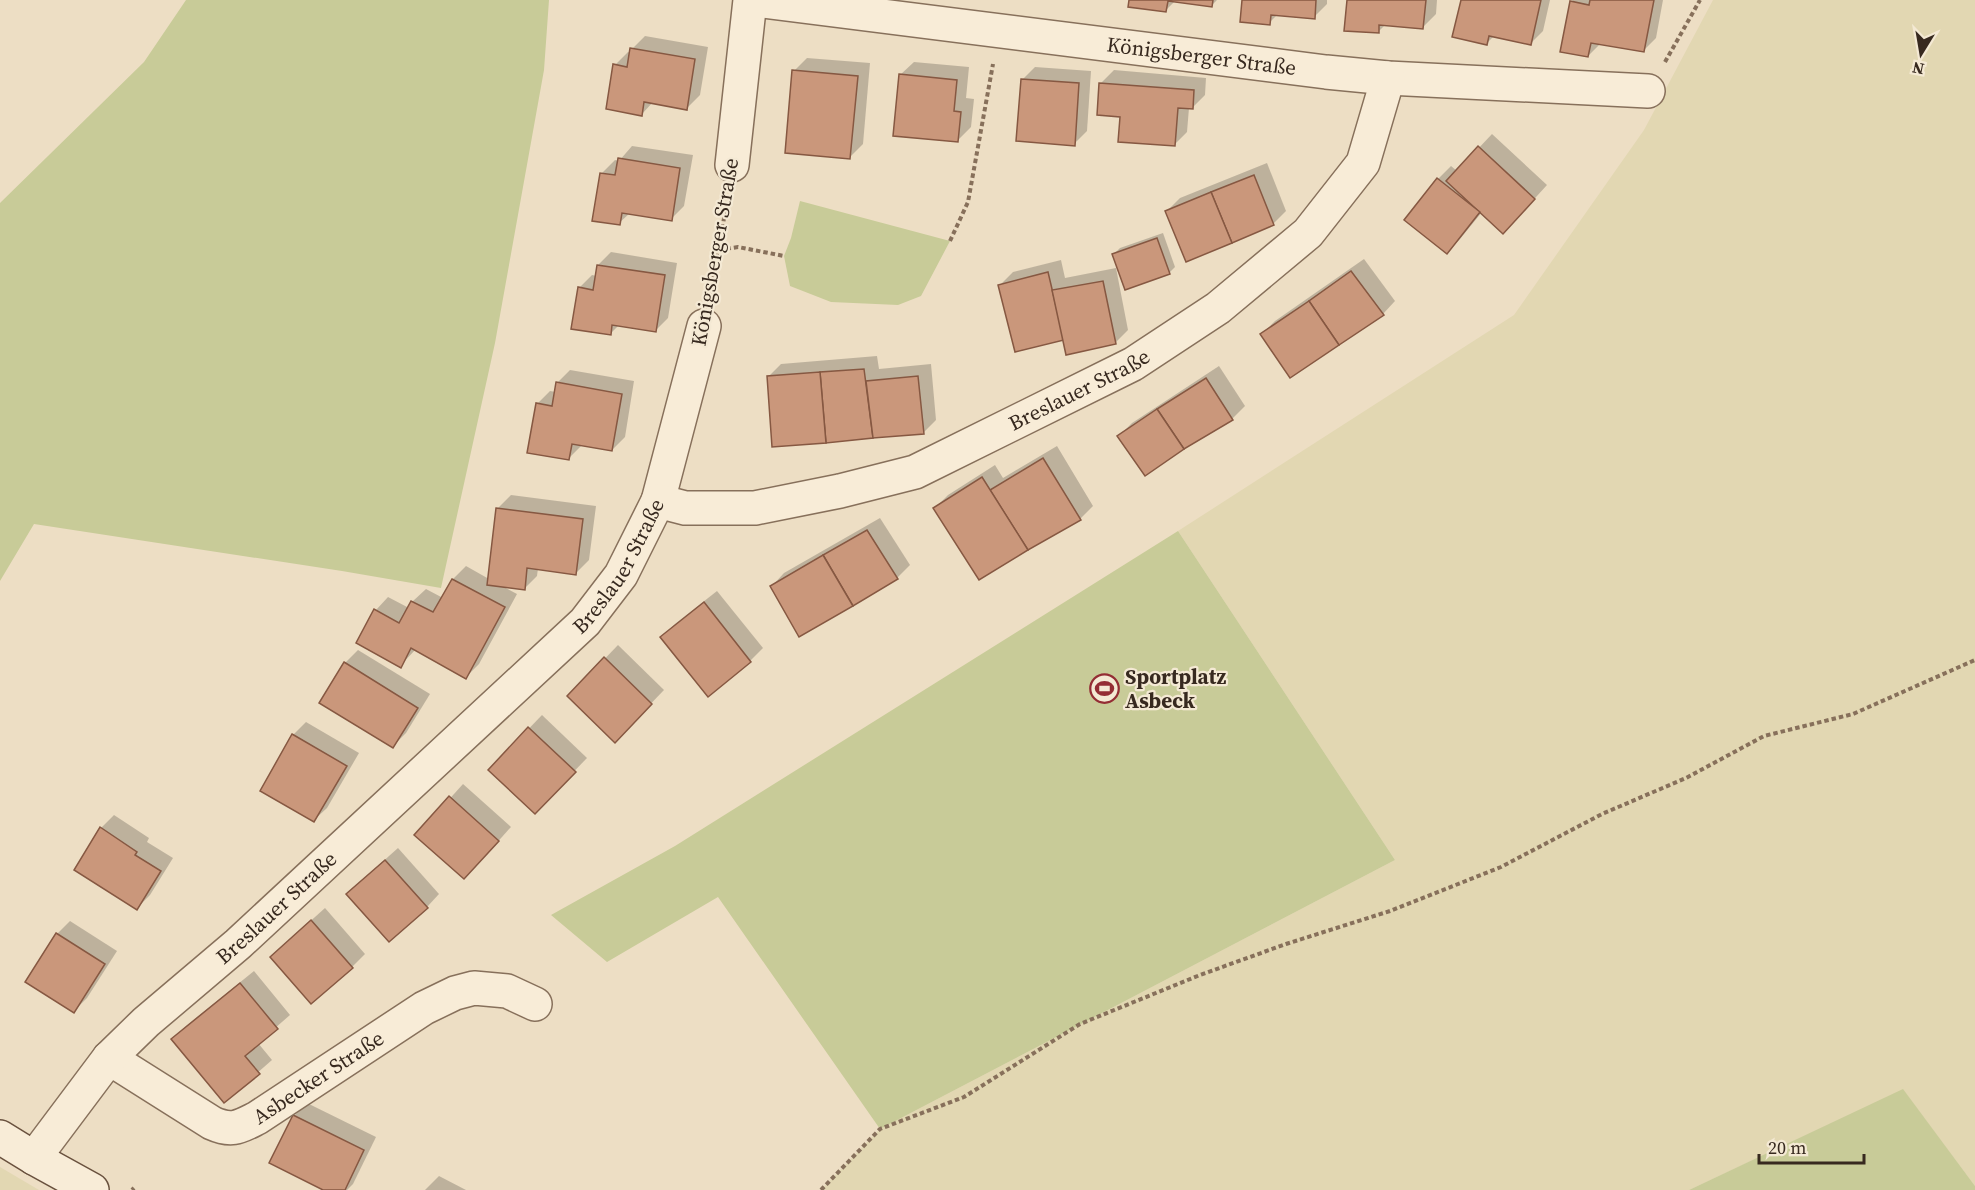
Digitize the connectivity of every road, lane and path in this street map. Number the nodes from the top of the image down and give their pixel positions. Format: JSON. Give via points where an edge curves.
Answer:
{"nodes":[{"id":1,"x":750,"y":0,"type":"edge"},
{"id":2,"x":755,"y":0,"type":"edge"},
{"id":3,"x":1700,"y":0,"type":"edge"},
{"id":4,"x":997,"y":31,"type":"junction"},
{"id":5,"x":1388,"y":78,"type":"junction"},
{"id":6,"x":1648,"y":91,"type":"joint"},
{"id":7,"x":732,"y":165,"type":"joint"},
{"id":8,"x":951,"y":241,"type":"dead end"},
{"id":9,"x":719,"y":250,"type":"junction"},
{"id":10,"x":784,"y":256,"type":"dead end"},
{"id":11,"x":704,"y":326,"type":"joint"},
{"id":12,"x":658,"y":501,"type":"junction"},
{"id":13,"x":1975,"y":660,"type":"edge"},
{"id":14,"x":535,"y":1004,"type":"dead end"},
{"id":15,"x":109,"y":1058,"type":"junction"},
{"id":16,"x":0,"y":1137,"type":"edge"},
{"id":17,"x":34,"y":1158,"type":"junction"},
{"id":18,"x":92,"y":1190,"type":"edge"},
{"id":19,"x":821,"y":1190,"type":"edge"}],
"edges":[{"from":1,"to":7,"type":"street","name":"Königsberger Straße"},
{"from":2,"to":4,"type":"street","name":"Königsberger Straße"},
{"from":3,"to":6,"type":"path"},
{"from":4,"to":5,"type":"street","name":"Königsberger Straße"},
{"from":4,"to":8,"type":"path","via":[[968,202]]},
{"from":5,"to":6,"type":"street","name":"Königsberger Straße"},
{"from":5,"to":12,"type":"street","name":"Breslauer Straße","via":[[1363,163],[1308,233],[1218,308],[1133,364],[915,471],[755,508],[685,508]]},
{"from":7,"to":9,"type":"path","name":"Königsberger Straße"},
{"from":9,"to":10,"type":"path","via":[[738,247]]},
{"from":9,"to":11,"type":"path","name":"Königsberger Straße"},
{"from":11,"to":12,"type":"street","name":"Königsberger Straße"},
{"from":12,"to":15,"type":"street","name":"Breslauer Straße","via":[[621,575],[585,622],[238,944]]},
{"from":13,"to":19,"type":"path","via":[[1853,714],[1764,736],[1686,778],[1602,813],[1501,867],[1390,911],[1200,975],[1080,1024],[964,1097],[880,1129]]},
{"from":14,"to":15,"type":"street","name":"Asbecker Straße","via":[[507,991],[474,988],[455,993],[424,1008],[257,1118],[233,1128],[212,1122]]},
{"from":15,"to":17,"type":"street","name":"Breslauer Straße"},
{"from":16,"to":17,"type":"street"},
{"from":17,"to":18,"type":"street"}]}
